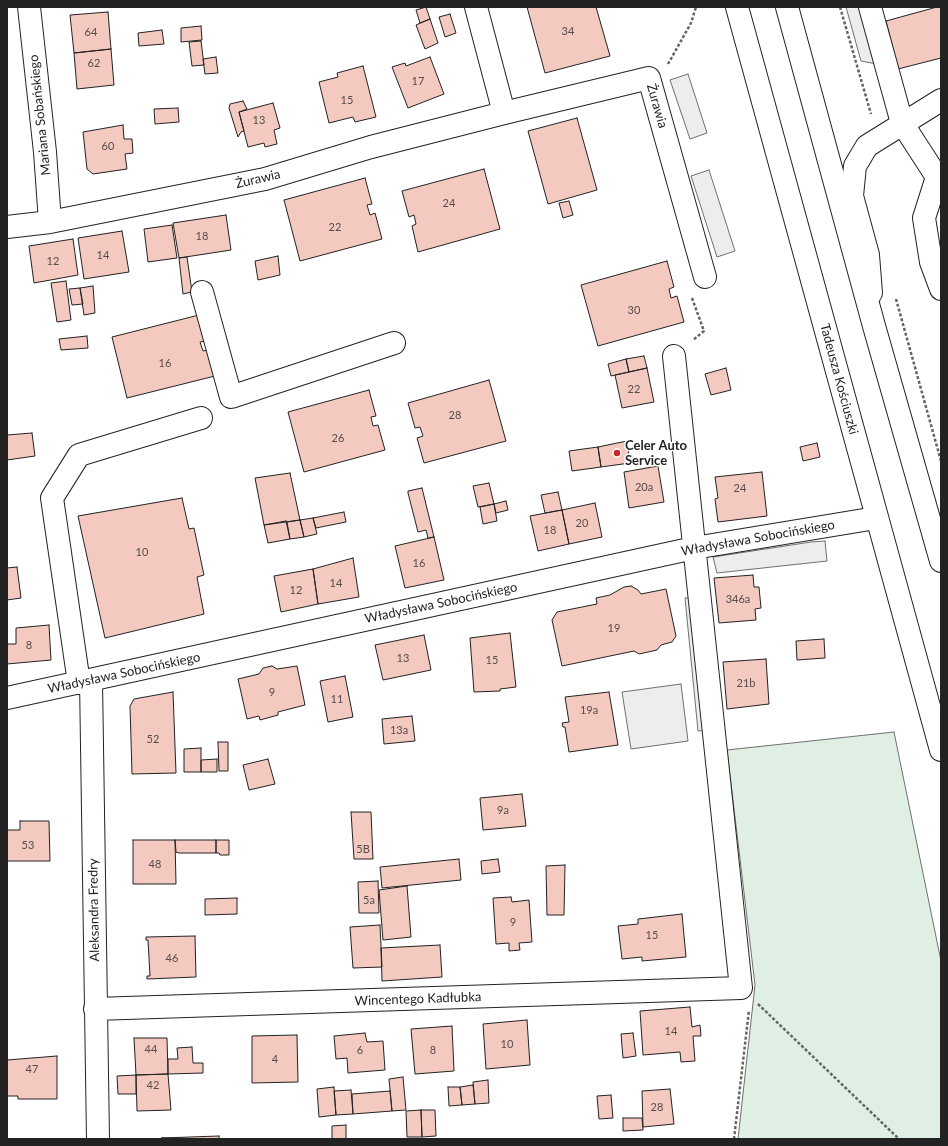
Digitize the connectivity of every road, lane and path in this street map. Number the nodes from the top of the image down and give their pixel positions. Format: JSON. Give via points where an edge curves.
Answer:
{"nodes":[{"id":1,"x":29,"y":7,"type":"edge"},
{"id":2,"x":476,"y":7,"type":"edge"},
{"id":3,"x":696,"y":7,"type":"edge"},
{"id":4,"x":737,"y":7,"type":"edge"},
{"id":5,"x":787,"y":7,"type":"edge"},
{"id":6,"x":870,"y":7,"type":"edge"},
{"id":7,"x":667,"y":67,"type":"dead end"},
{"id":8,"x":941,"y":100,"type":"edge"},
{"id":9,"x":504,"y":112,"type":"junction"},
{"id":10,"x":902,"y":123,"type":"junction"},
{"id":11,"x":50,"y":222,"type":"junction"},
{"id":12,"x":7,"y":227,"type":"edge"},
{"id":13,"x":705,"y":277,"type":"joint"},
{"id":14,"x":941,"y":288,"type":"edge"},
{"id":15,"x":202,"y":292,"type":"dead end"},
{"id":16,"x":874,"y":326,"type":"junction"},
{"id":17,"x":394,"y":343,"type":"dead end"},
{"id":18,"x":674,"y":356,"type":"joint"},
{"id":19,"x":201,"y":418,"type":"dead end"},
{"id":20,"x":876,"y":518,"type":"junction"},
{"id":21,"x":694,"y":548,"type":"junction"},
{"id":22,"x":941,"y":561,"type":"edge"},
{"id":23,"x":85,"y":682,"type":"junction"},
{"id":24,"x":7,"y":698,"type":"edge"},
{"id":25,"x":941,"y":750,"type":"edge"},
{"id":26,"x":746,"y":993,"type":"junction"},
{"id":27,"x":95,"y":1009,"type":"junction"},
{"id":28,"x":98,"y":1139,"type":"edge"},
{"id":29,"x":734,"y":1139,"type":"edge"},
{"id":30,"x":900,"y":1139,"type":"edge"}],
"edges":[{"from":1,"to":11,"type":"street","name":"Mariana Sobańskiego"},
{"from":2,"to":9,"type":"street"},
{"from":3,"to":7,"type":"path","via":[[691,23]]},
{"from":4,"to":20,"type":"street","name":"Tadeusza Kościuszki"},
{"from":5,"to":16,"type":"street"},
{"from":6,"to":10,"type":"street"},
{"from":8,"to":10,"type":"street"},
{"from":9,"to":11,"type":"street","name":"Żurawia","via":[[371,147],[265,179]]},
{"from":9,"to":13,"type":"street","name":"Żurawia","via":[[649,78]]},
{"from":10,"to":14,"type":"street","via":[[937,177],[924,218],[931,262]]},
{"from":10,"to":16,"type":"street","via":[[867,146],[855,166],[852,196],[868,255]]},
{"from":11,"to":12,"type":"street","name":"Żurawia"},
{"from":13,"to":18,"type":"path","via":[[690,291],[704,331]]},
{"from":15,"to":17,"type":"street","via":[[231,397]]},
{"from":16,"to":22,"type":"street"},
{"from":18,"to":21,"type":"street"},
{"from":19,"to":23,"type":"street","name":"Aleksandra Fredry","via":[[79,455],[52,498]]},
{"from":20,"to":21,"type":"street","name":"Władysława Sobocińskiego"},
{"from":20,"to":25,"type":"street","name":"Tadeusza Kościuszki"},
{"from":21,"to":23,"type":"street","name":"Władysława Sobocińskiego"},
{"from":21,"to":26,"type":"street"},
{"from":23,"to":24,"type":"street","name":"Władysława Sobocińskiego"},
{"from":23,"to":27,"type":"street","name":"Aleksandra Fredry"},
{"from":26,"to":27,"type":"street","name":"Wincentego Kadłubka"},
{"from":26,"to":29,"type":"path"},
{"from":26,"to":30,"type":"path"},
{"from":27,"to":28,"type":"street","name":"Aleksandra Fredry"}]}
